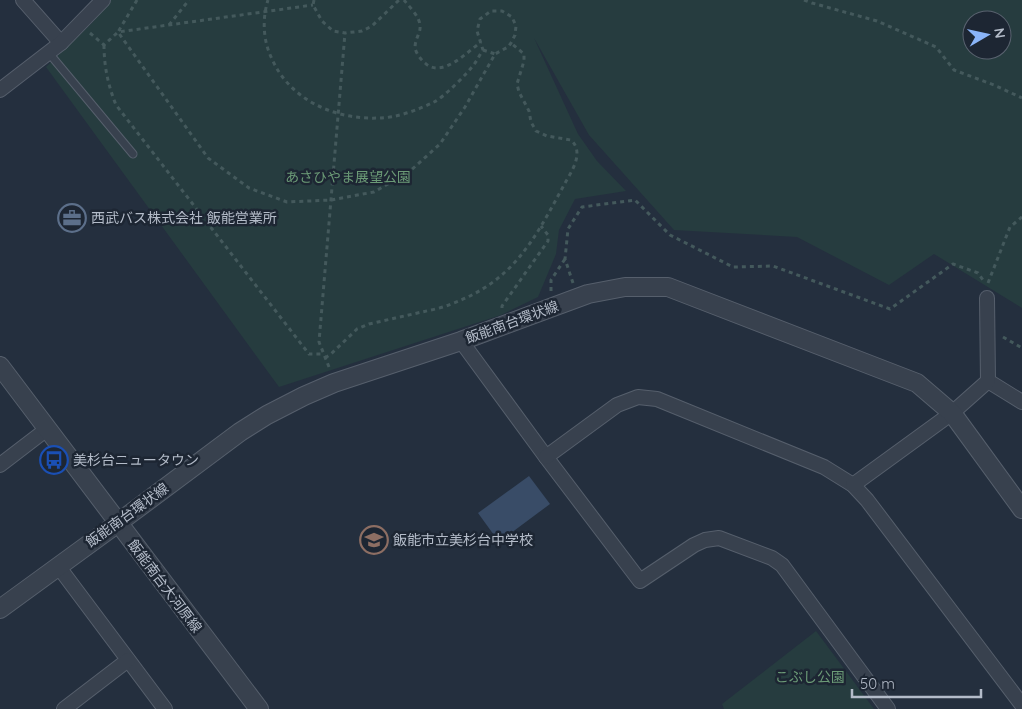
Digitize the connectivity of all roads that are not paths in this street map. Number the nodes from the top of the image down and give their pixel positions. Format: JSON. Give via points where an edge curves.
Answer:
{"nodes":[{"id":1,"x":23,"y":0,"type":"edge"},
{"id":2,"x":103,"y":0,"type":"edge"},
{"id":3,"x":61,"y":43,"type":"junction"},
{"id":4,"x":48,"y":52,"type":"junction"},
{"id":5,"x":0,"y":90,"type":"edge"},
{"id":6,"x":133,"y":154,"type":"dead end"},
{"id":7,"x":987,"y":298,"type":"dead end"},
{"id":8,"x":460,"y":341,"type":"junction"},
{"id":9,"x":0,"y":366,"type":"edge"},
{"id":10,"x":988,"y":381,"type":"junction"},
{"id":11,"x":1022,"y":402,"type":"edge"},
{"id":12,"x":952,"y":413,"type":"junction"},
{"id":13,"x":47,"y":429,"type":"junction"},
{"id":14,"x":546,"y":457,"type":"junction"},
{"id":15,"x":0,"y":465,"type":"edge"},
{"id":16,"x":854,"y":485,"type":"junction"},
{"id":17,"x":1022,"y":509,"type":"edge"},
{"id":18,"x":118,"y":523,"type":"junction"},
{"id":19,"x":58,"y":566,"type":"junction"},
{"id":20,"x":0,"y":608,"type":"edge"},
{"id":21,"x":128,"y":660,"type":"junction"},
{"id":22,"x":1022,"y":705,"type":"edge"},
{"id":23,"x":64,"y":709,"type":"edge"},
{"id":24,"x":165,"y":709,"type":"edge"},
{"id":25,"x":259,"y":709,"type":"edge"},
{"id":26,"x":888,"y":709,"type":"edge"}],
"edges":[{"from":1,"to":3,"type":"street"},
{"from":2,"to":3,"type":"street"},
{"from":3,"to":4,"type":"street"},
{"from":4,"to":5,"type":"street"},
{"from":4,"to":6,"type":"lane"},
{"from":7,"to":10,"type":"street"},
{"from":8,"to":12,"type":"street","name":"飯能南台環状線","via":[[588,294],[625,287],[668,287],[917,382]]},
{"from":8,"to":14,"type":"street"},
{"from":8,"to":18,"type":"street","name":"飯能南台環状線","via":[[334,383],[267,415]]},
{"from":9,"to":13,"type":"street","name":"飯能南台大河原線"},
{"from":10,"to":11,"type":"street"},
{"from":10,"to":12,"type":"street"},
{"from":12,"to":16,"type":"street"},
{"from":12,"to":17,"type":"street","name":"飯能南台環状線"},
{"from":13,"to":15,"type":"street"},
{"from":13,"to":18,"type":"street","name":"飯能南台大河原線"},
{"from":14,"to":16,"type":"street","via":[[617,405],[638,397],[657,399],[824,467]]},
{"from":14,"to":26,"type":"street","via":[[640,582],[694,545],[719,538],[782,565]]},
{"from":16,"to":22,"type":"street"},
{"from":18,"to":19,"type":"street","name":"飯能南台環状線"},
{"from":18,"to":25,"type":"street","name":"飯能南台大河原線"},
{"from":19,"to":20,"type":"street","name":"飯能南台環状線"},
{"from":19,"to":21,"type":"street"},
{"from":21,"to":23,"type":"street"},
{"from":21,"to":24,"type":"street"}]}
